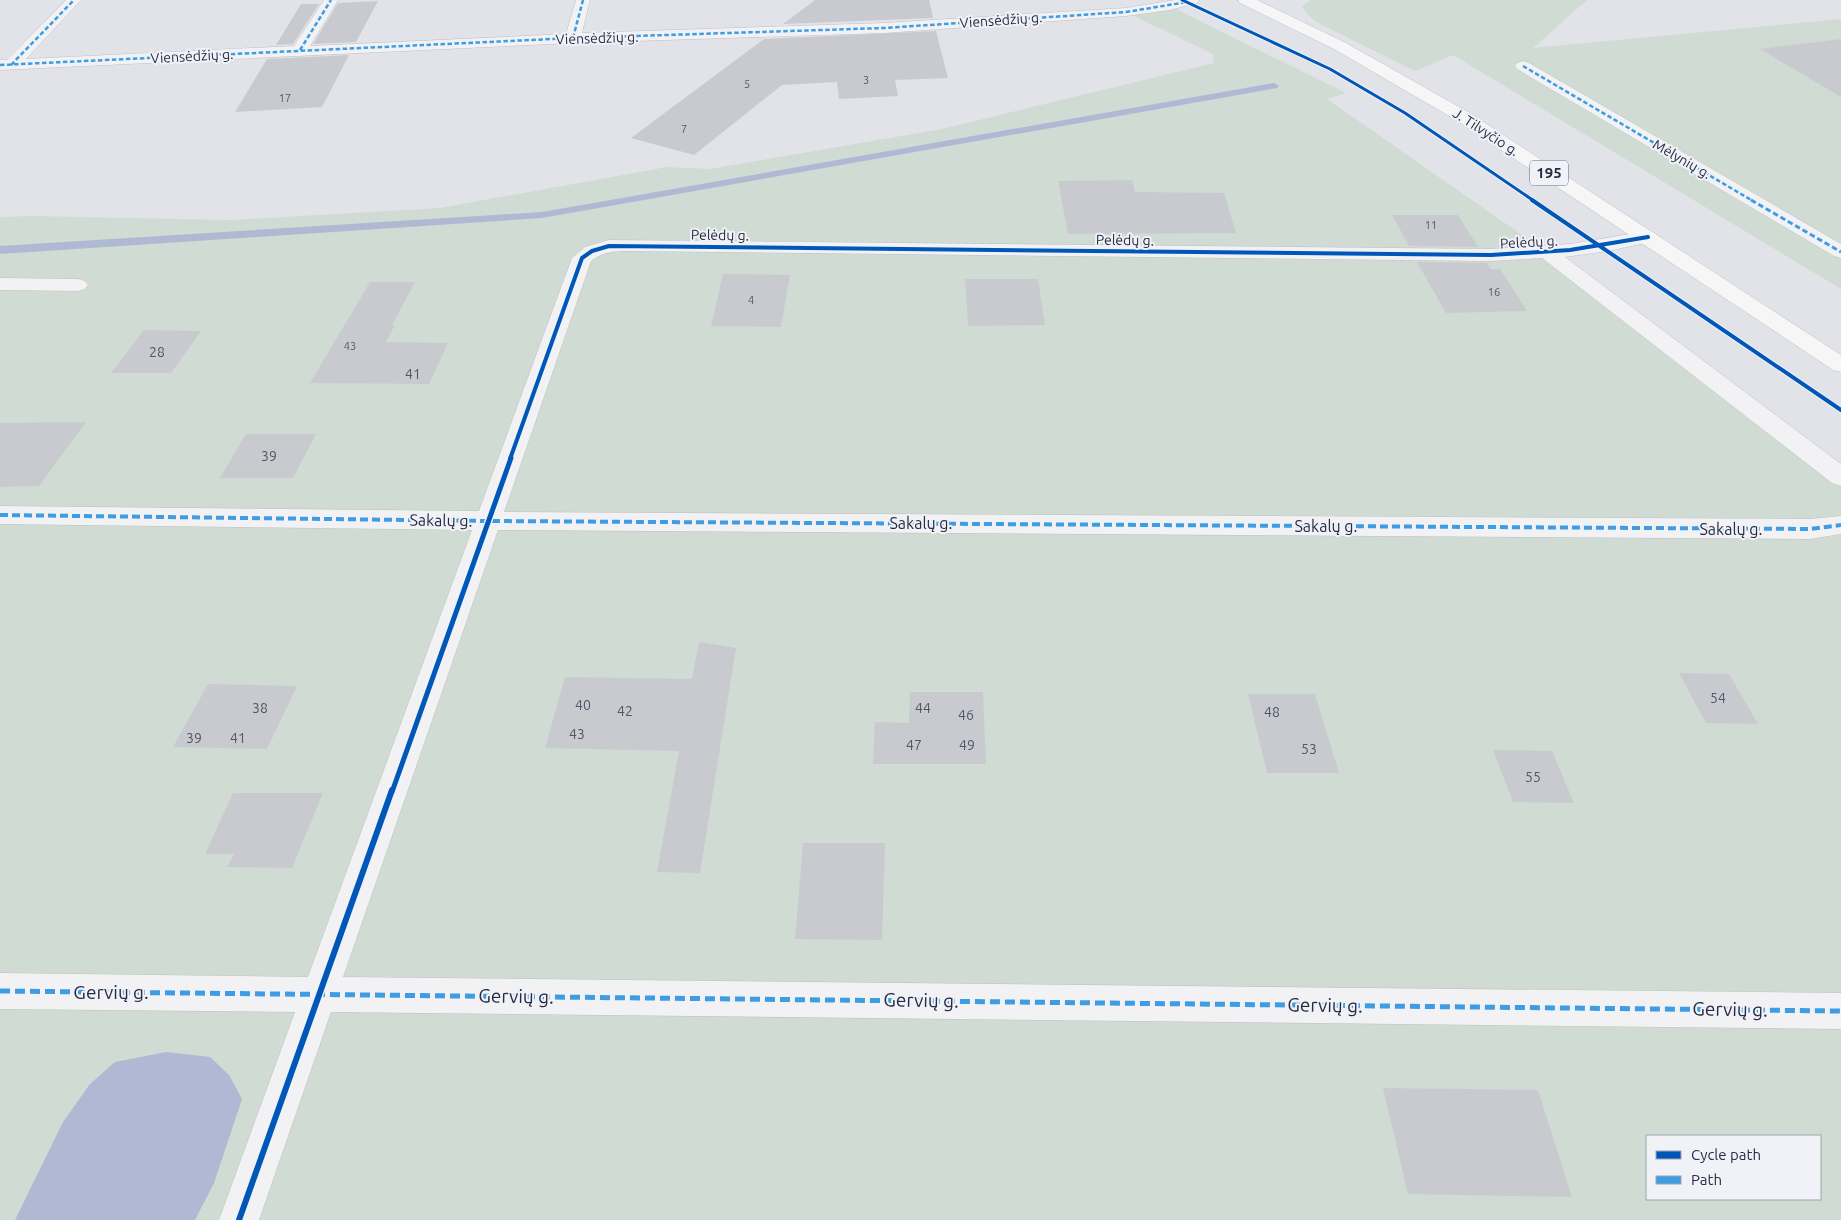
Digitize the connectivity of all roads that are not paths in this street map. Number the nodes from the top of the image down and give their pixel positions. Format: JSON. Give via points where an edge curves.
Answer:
{"nodes":[{"id":1,"x":74,"y":0,"type":"edge"},
{"id":2,"x":331,"y":0,"type":"edge"},
{"id":3,"x":582,"y":0,"type":"edge"},
{"id":4,"x":1192,"y":0,"type":"edge"},
{"id":5,"x":1245,"y":0,"type":"edge"},
{"id":6,"x":573,"y":38,"type":"junction"},
{"id":7,"x":300,"y":50,"type":"junction"},
{"id":8,"x":6,"y":65,"type":"edge"},
{"id":9,"x":1523,"y":66,"type":"dead end"},
{"id":10,"x":1648,"y":237,"type":"junction"},
{"id":11,"x":1841,"y":252,"type":"edge"},
{"id":12,"x":1548,"y":253,"type":"junction"},
{"id":13,"x":0,"y":284,"type":"edge"},
{"id":14,"x":78,"y":284,"type":"dead end"},
{"id":15,"x":1841,"y":365,"type":"edge"},
{"id":16,"x":1841,"y":477,"type":"edge"},
{"id":17,"x":0,"y":515,"type":"edge"},
{"id":18,"x":490,"y":521,"type":"junction"},
{"id":19,"x":1841,"y":525,"type":"edge"},
{"id":20,"x":0,"y":991,"type":"edge"},
{"id":21,"x":321,"y":994,"type":"junction"},
{"id":22,"x":1841,"y":1010,"type":"edge"},
{"id":23,"x":239,"y":1220,"type":"edge"}],
"edges":[{"from":1,"to":8,"type":"street"},
{"from":2,"to":7,"type":"street"},
{"from":3,"to":6,"type":"street"},
{"from":4,"to":6,"type":"street","name":"Viensėdžių g.","via":[[1126,12],[922,26]]},
{"from":5,"to":10,"type":"main road","name":"J. Tilvyčio g.","number":"195","via":[[1397,77]]},
{"from":6,"to":7,"type":"street","name":"Viensėdžių g."},
{"from":7,"to":8,"type":"street","name":"Viensėdžių g."},
{"from":9,"to":11,"type":"street","name":"Mėlynių g."},
{"from":10,"to":12,"type":"street","name":"Pelėdų g.","via":[[1604,247]]},
{"from":10,"to":15,"type":"main road","name":"J. Tilvyčio g.","number":"195"},
{"from":12,"to":16,"type":"street"},
{"from":12,"to":18,"type":"street","name":"Pelėdų g.","via":[[628,245],[601,248],[582,258]]},
{"from":13,"to":14,"type":"street"},
{"from":17,"to":18,"type":"street","name":"Sakalų g."},
{"from":18,"to":19,"type":"street","name":"Sakalų g.","via":[[1800,529]]},
{"from":18,"to":21,"type":"street"},
{"from":20,"to":21,"type":"street","name":"Gervių g."},
{"from":21,"to":22,"type":"street","name":"Gervių g."},
{"from":21,"to":23,"type":"street"}]}
